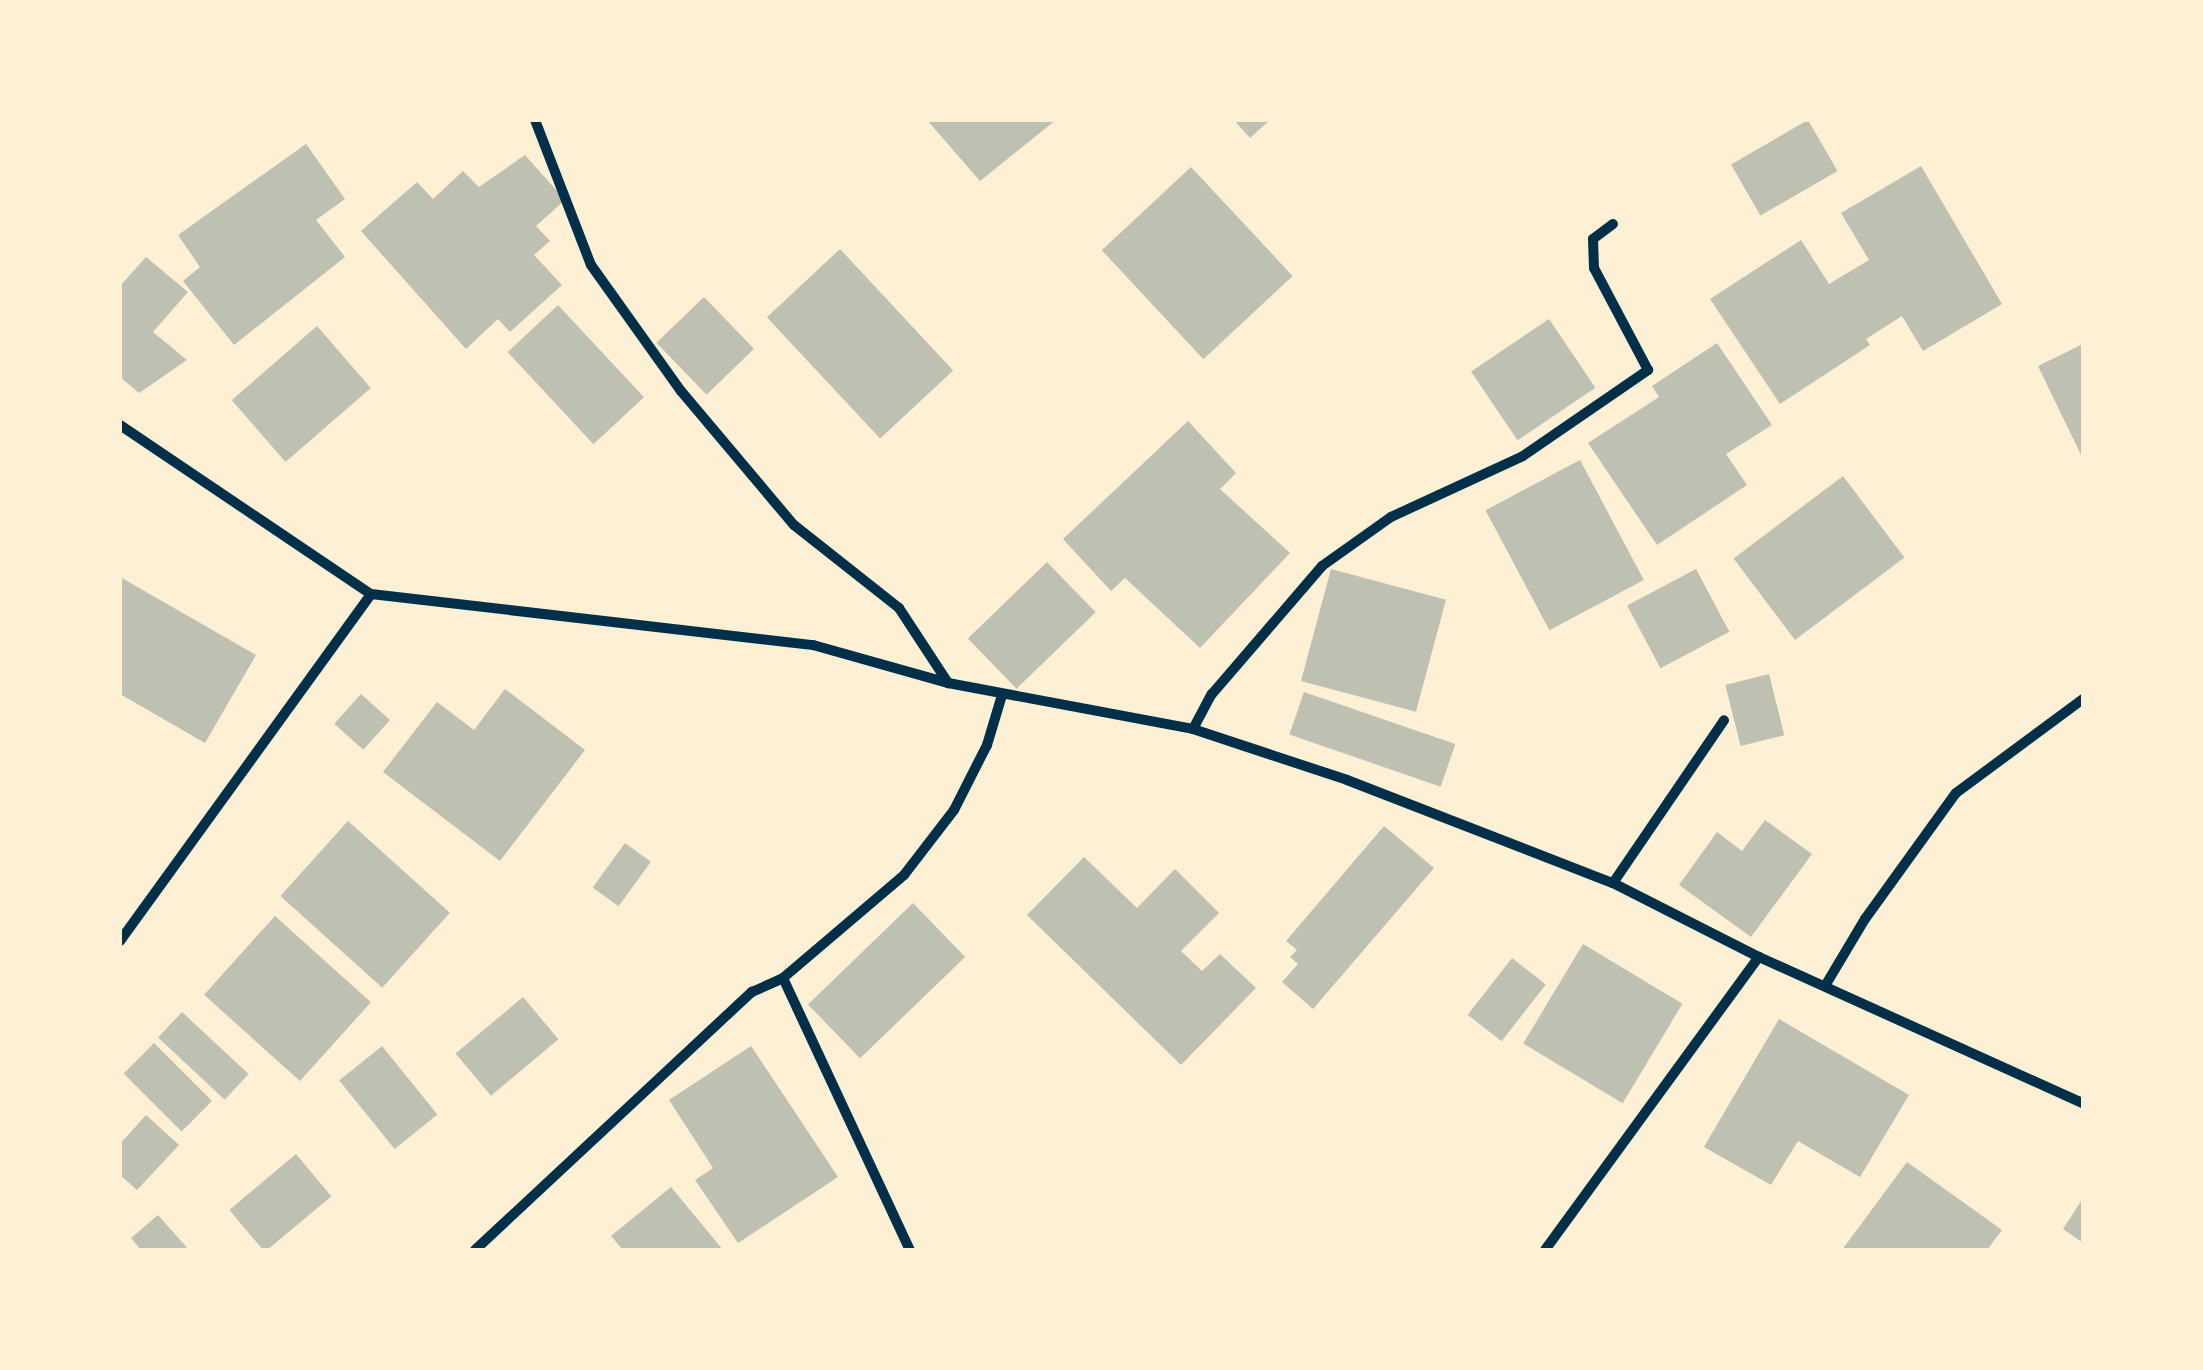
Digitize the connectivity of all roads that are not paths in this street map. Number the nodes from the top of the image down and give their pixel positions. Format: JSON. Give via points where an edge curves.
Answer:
{"nodes":[{"id":1,"x":536,"y":120,"type":"edge"},
{"id":2,"x":1613,"y":224,"type":"dead end"},
{"id":3,"x":120,"y":426,"type":"edge"},
{"id":4,"x":371,"y":594,"type":"junction"},
{"id":5,"x":948,"y":683,"type":"junction"},
{"id":6,"x":1002,"y":695,"type":"junction"},
{"id":7,"x":2083,"y":698,"type":"edge"},
{"id":8,"x":1724,"y":720,"type":"dead end"},
{"id":9,"x":1192,"y":729,"type":"junction"},
{"id":10,"x":1613,"y":884,"type":"junction"},
{"id":11,"x":120,"y":940,"type":"edge"},
{"id":12,"x":1759,"y":957,"type":"junction"},
{"id":13,"x":783,"y":978,"type":"junction"},
{"id":14,"x":1826,"y":986,"type":"junction"},
{"id":15,"x":2083,"y":1103,"type":"edge"},
{"id":16,"x":476,"y":1250,"type":"edge"},
{"id":17,"x":910,"y":1250,"type":"edge"},
{"id":18,"x":1545,"y":1250,"type":"edge"}],
"edges":[{"from":1,"to":5,"type":"street","via":[[591,266],[680,391],[794,525],[899,608]]},
{"from":2,"to":9,"type":"street","via":[[1593,238],[1594,268],[1648,370],[1523,456],[1391,517],[1322,566],[1212,694]]},
{"from":3,"to":4,"type":"street"},
{"from":4,"to":5,"type":"street","via":[[812,645]]},
{"from":4,"to":11,"type":"street"},
{"from":5,"to":6,"type":"street"},
{"from":6,"to":9,"type":"street"},
{"from":6,"to":13,"type":"street","via":[[987,745],[954,810],[914,862]]},
{"from":7,"to":14,"type":"street","via":[[1956,793],[1865,918]]},
{"from":8,"to":10,"type":"street"},
{"from":9,"to":10,"type":"street"},
{"from":10,"to":12,"type":"street"},
{"from":12,"to":14,"type":"street"},
{"from":12,"to":18,"type":"street"},
{"from":13,"to":16,"type":"street","via":[[752,992]]},
{"from":13,"to":17,"type":"street"},
{"from":14,"to":15,"type":"street"}]}
